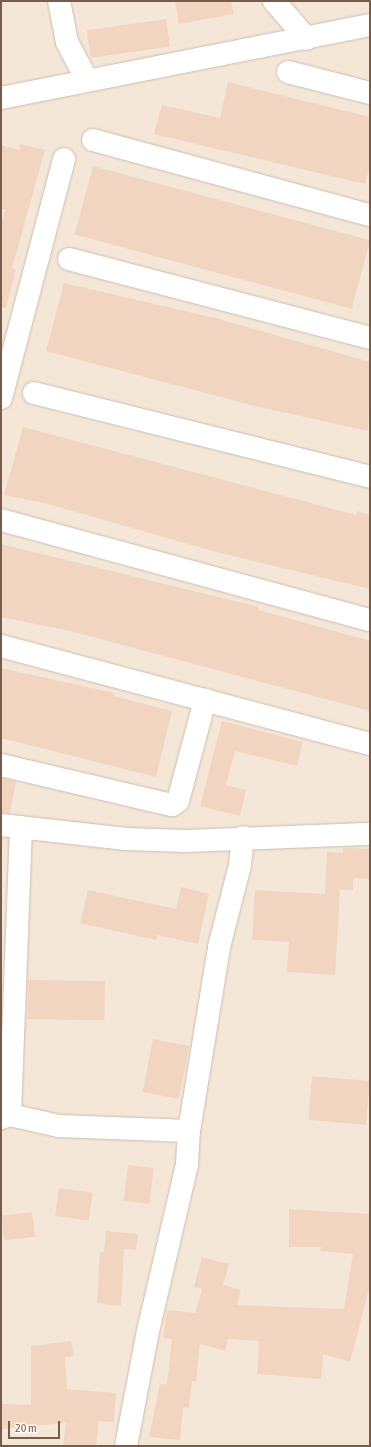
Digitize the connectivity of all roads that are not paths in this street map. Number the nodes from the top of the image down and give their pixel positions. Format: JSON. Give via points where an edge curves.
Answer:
{"nodes":[{"id":1,"x":59,"y":1,"type":"edge"},
{"id":2,"x":274,"y":1,"type":"edge"},
{"id":3,"x":370,"y":25,"type":"edge"},
{"id":4,"x":307,"y":39,"type":"junction"},
{"id":5,"x":288,"y":72,"type":"dead end"},
{"id":6,"x":87,"y":80,"type":"junction"},
{"id":7,"x":370,"y":93,"type":"edge"},
{"id":8,"x":1,"y":98,"type":"edge"},
{"id":9,"x":94,"y":140,"type":"dead end"},
{"id":10,"x":64,"y":159,"type":"dead end"},
{"id":11,"x":370,"y":215,"type":"edge"},
{"id":12,"x":69,"y":259,"type":"dead end"},
{"id":13,"x":370,"y":338,"type":"edge"},
{"id":14,"x":34,"y":393,"type":"dead end"},
{"id":15,"x":1,"y":398,"type":"edge"},
{"id":16,"x":370,"y":477,"type":"edge"},
{"id":17,"x":1,"y":520,"type":"edge"},
{"id":18,"x":370,"y":620,"type":"edge"},
{"id":19,"x":1,"y":646,"type":"edge"},
{"id":20,"x":205,"y":700,"type":"junction"},
{"id":21,"x":370,"y":744,"type":"edge"},
{"id":22,"x":1,"y":766,"type":"edge"},
{"id":23,"x":11,"y":826,"type":"edge"},
{"id":24,"x":370,"y":834,"type":"edge"},
{"id":25,"x":243,"y":837,"type":"junction"},
{"id":26,"x":5,"y":1117,"type":"edge"},
{"id":27,"x":189,"y":1131,"type":"junction"},
{"id":28,"x":126,"y":1446,"type":"edge"}],
"edges":[{"from":1,"to":6,"type":"street","via":[[67,42]]},
{"from":2,"to":4,"type":"street"},
{"from":3,"to":4,"type":"street"},
{"from":4,"to":6,"type":"street"},
{"from":5,"to":7,"type":"street"},
{"from":6,"to":8,"type":"street"},
{"from":9,"to":11,"type":"street"},
{"from":10,"to":15,"type":"street"},
{"from":12,"to":13,"type":"street"},
{"from":14,"to":16,"type":"street"},
{"from":17,"to":18,"type":"street"},
{"from":19,"to":20,"type":"street"},
{"from":20,"to":21,"type":"street"},
{"from":20,"to":22,"type":"street","via":[[178,801],[172,805]]},
{"from":23,"to":25,"type":"street","via":[[126,839],[185,841]]},
{"from":23,"to":26,"type":"street"},
{"from":24,"to":25,"type":"street"},
{"from":25,"to":27,"type":"street","via":[[240,866],[219,947]]},
{"from":26,"to":27,"type":"street","via":[[59,1126]]},
{"from":27,"to":28,"type":"street","via":[[187,1165],[148,1331]]}]}
